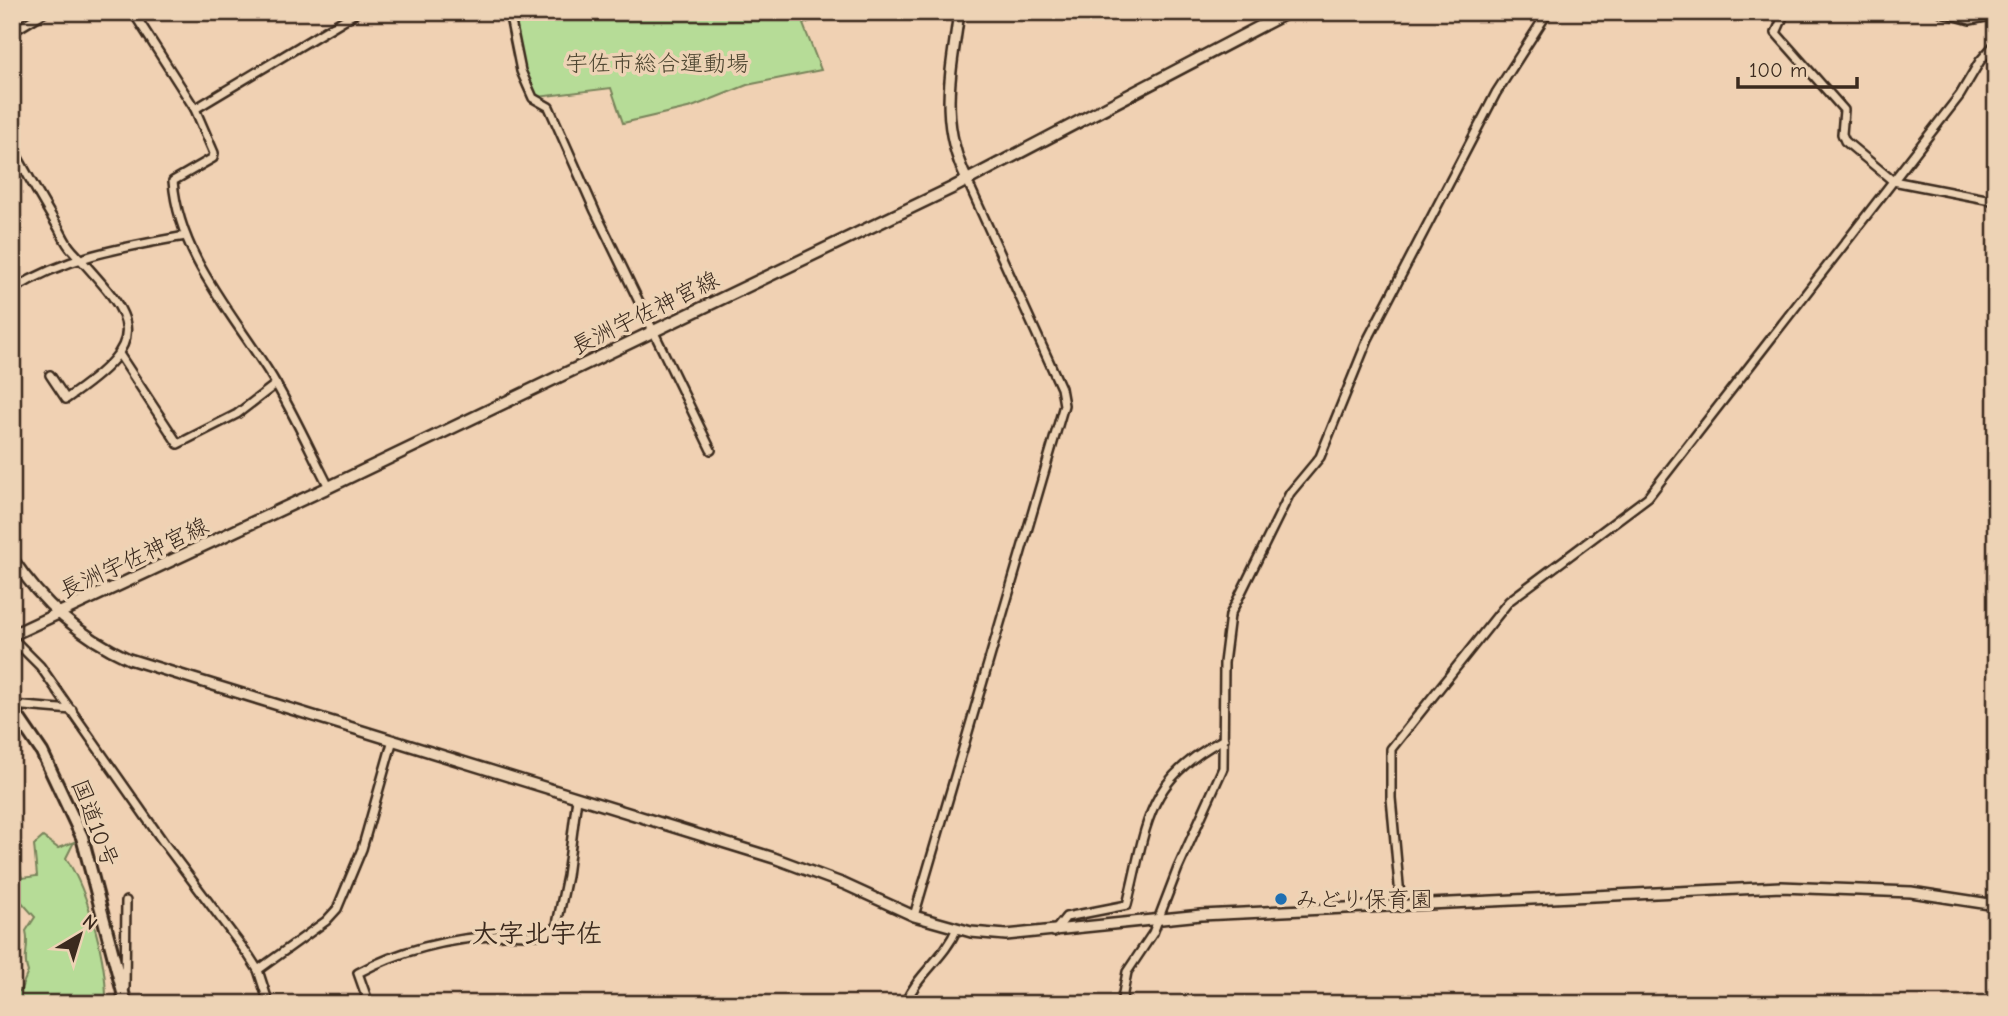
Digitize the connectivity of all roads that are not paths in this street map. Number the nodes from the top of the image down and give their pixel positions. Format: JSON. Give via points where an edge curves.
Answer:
{"nodes":[{"id":1,"x":45,"y":12,"type":"edge"},
{"id":2,"x":133,"y":12,"type":"edge"},
{"id":3,"x":357,"y":12,"type":"edge"},
{"id":4,"x":509,"y":12,"type":"edge"},
{"id":5,"x":959,"y":12,"type":"edge"},
{"id":6,"x":1288,"y":12,"type":"edge"},
{"id":7,"x":1548,"y":12,"type":"edge"},
{"id":8,"x":1781,"y":12,"type":"edge"},
{"id":9,"x":1941,"y":12,"type":"edge"},
{"id":10,"x":1996,"y":15,"type":"edge"},
{"id":11,"x":12,"y":32,"type":"edge"},
{"id":12,"x":1996,"y":43,"type":"edge"},
{"id":13,"x":195,"y":109,"type":"junction"},
{"id":14,"x":12,"y":147,"type":"edge"},
{"id":15,"x":967,"y":180,"type":"junction"},
{"id":16,"x":1893,"y":181,"type":"junction"},
{"id":17,"x":1996,"y":201,"type":"edge"},
{"id":18,"x":186,"y":236,"type":"junction"},
{"id":19,"x":80,"y":257,"type":"junction"},
{"id":20,"x":12,"y":290,"type":"edge"},
{"id":21,"x":654,"y":331,"type":"junction"},
{"id":22,"x":119,"y":354,"type":"junction"},
{"id":23,"x":50,"y":375,"type":"dead end"},
{"id":24,"x":276,"y":384,"type":"junction"},
{"id":25,"x":711,"y":450,"type":"dead end"},
{"id":26,"x":328,"y":487,"type":"junction"},
{"id":27,"x":12,"y":558,"type":"edge"},
{"id":28,"x":58,"y":614,"type":"junction"},
{"id":29,"x":12,"y":637,"type":"edge"},
{"id":30,"x":12,"y":707,"type":"edge"},
{"id":31,"x":72,"y":710,"type":"junction"},
{"id":32,"x":1224,"y":739,"type":"junction"},
{"id":33,"x":392,"y":743,"type":"junction"},
{"id":34,"x":577,"y":798,"type":"junction"},
{"id":35,"x":126,"y":901,"type":"dead end"},
{"id":36,"x":1996,"y":905,"type":"edge"},
{"id":37,"x":1401,"y":907,"type":"junction"},
{"id":38,"x":914,"y":916,"type":"junction"},
{"id":39,"x":1160,"y":919,"type":"junction"},
{"id":40,"x":957,"y":928,"type":"junction"},
{"id":41,"x":1054,"y":932,"type":"junction"},
{"id":42,"x":258,"y":970,"type":"junction"},
{"id":43,"x":125,"y":1003,"type":"edge"},
{"id":44,"x":269,"y":1004,"type":"edge"},
{"id":45,"x":369,"y":1004,"type":"edge"},
{"id":46,"x":905,"y":1004,"type":"edge"},
{"id":47,"x":1121,"y":1004,"type":"edge"}],
"edges":[{"from":1,"to":11,"type":"street"},
{"from":2,"to":13,"type":"street"},
{"from":3,"to":13,"type":"street"},
{"from":4,"to":21,"type":"street","via":[[519,64],[533,98],[549,107]]},
{"from":5,"to":15,"type":"street","via":[[947,113]]},
{"from":6,"to":15,"type":"main road","name":"長洲宇佐神宮線"},
{"from":7,"to":32,"type":"street","via":[[1496,93],[1368,340],[1320,457],[1290,493],[1239,594],[1224,650]]},
{"from":8,"to":16,"type":"street","via":[[1776,33],[1844,110],[1843,138]]},
{"from":9,"to":10,"type":"street","via":[[1970,20]]},
{"from":12,"to":16,"type":"street"},
{"from":13,"to":18,"type":"street","via":[[214,156],[173,181]]},
{"from":14,"to":19,"type":"street","via":[[70,249]]},
{"from":15,"to":21,"type":"main road","name":"長洲宇佐神宮線"},
{"from":15,"to":38,"type":"street","via":[[1061,388],[1064,405]]},
{"from":16,"to":17,"type":"street"},
{"from":16,"to":37,"type":"street","via":[[1648,497],[1509,601],[1391,749]]},
{"from":18,"to":19,"type":"street"},
{"from":18,"to":24,"type":"street","via":[[205,277]]},
{"from":19,"to":20,"type":"street"},
{"from":19,"to":22,"type":"street","via":[[124,312],[126,335]]},
{"from":21,"to":25,"type":"street"},
{"from":21,"to":26,"type":"main road","name":"長洲宇佐神宮線"},
{"from":22,"to":23,"type":"street","via":[[98,377],[66,399]]},
{"from":22,"to":24,"type":"street","via":[[178,444],[237,414]]},
{"from":24,"to":26,"type":"street"},
{"from":26,"to":28,"type":"main road","name":"長洲宇佐神宮線"},
{"from":27,"to":28,"type":"street"},
{"from":28,"to":29,"type":"main road","name":"長洲宇佐神宮線"},
{"from":28,"to":33,"type":"street","via":[[129,659]]},
{"from":29,"to":31,"type":"street"},
{"from":30,"to":31,"type":"street"},
{"from":30,"to":43,"type":"highway","name":"国道10号","via":[[42,752],[82,837]]},
{"from":31,"to":42,"type":"street"},
{"from":32,"to":39,"type":"street","via":[[1221,774]]},
{"from":32,"to":41,"type":"street","via":[[1182,766],[1162,787],[1138,852],[1127,905],[1066,917]]},
{"from":33,"to":34,"type":"street"},
{"from":33,"to":42,"type":"street","via":[[362,849],[337,909]]},
{"from":34,"to":38,"type":"street","via":[[818,873]]},
{"from":34,"to":45,"type":"street","via":[[556,929],[549,934],[503,934],[434,945],[391,957],[358,973]]},
{"from":35,"to":43,"type":"street"},
{"from":36,"to":37,"type":"street","via":[[1911,892],[1811,886]]},
{"from":37,"to":39,"type":"street"},
{"from":38,"to":40,"type":"street"},
{"from":39,"to":41,"type":"street"},
{"from":39,"to":47,"type":"street","via":[[1127,972]]},
{"from":40,"to":41,"type":"street","via":[[1006,935]]},
{"from":40,"to":46,"type":"street","via":[[950,946],[912,986]]},
{"from":42,"to":44,"type":"street"}]}
